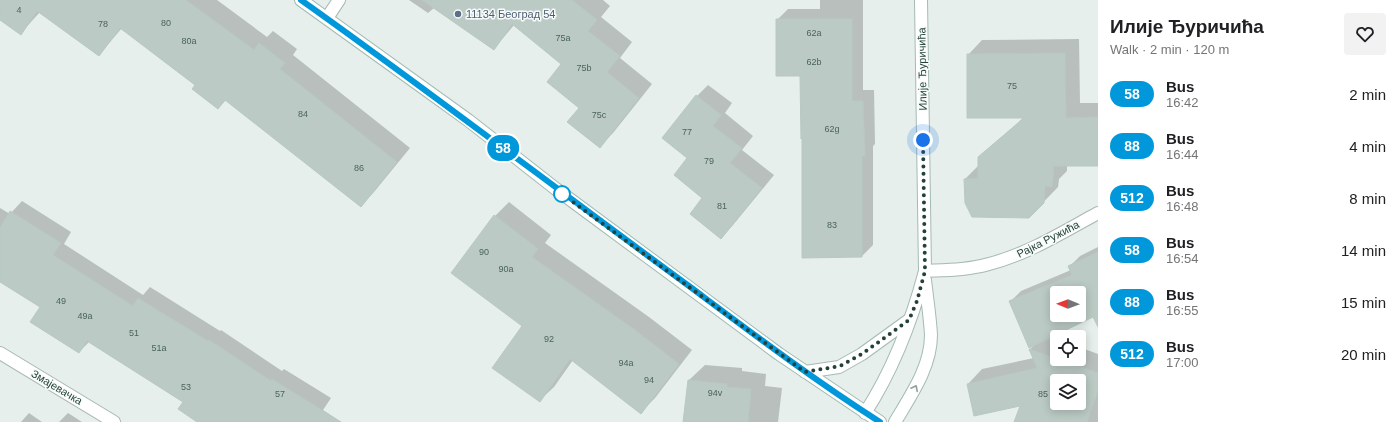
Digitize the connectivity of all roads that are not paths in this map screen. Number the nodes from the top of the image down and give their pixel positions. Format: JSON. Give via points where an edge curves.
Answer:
{"nodes":[{"id":1,"x":301,"y":0,"type":"edge"},
{"id":2,"x":339,"y":0,"type":"edge"},
{"id":3,"x":921,"y":0,"type":"edge"},
{"id":4,"x":327,"y":18,"type":"junction"},
{"id":5,"x":1098,"y":213,"type":"edge"},
{"id":6,"x":925,"y":271,"type":"junction"},
{"id":7,"x":909,"y":320,"type":"junction"},
{"id":8,"x":0,"y":353,"type":"edge"},
{"id":9,"x":805,"y":372,"type":"junction"},
{"id":10,"x":865,"y":413,"type":"junction"},
{"id":11,"x":114,"y":422,"type":"edge"},
{"id":12,"x":880,"y":422,"type":"edge"},
{"id":13,"x":895,"y":422,"type":"edge"}],
"edges":[{"from":1,"to":4,"type":"street"},
{"from":2,"to":4,"type":"street"},
{"from":3,"to":6,"type":"street","name":"Илије Ђуричића"},
{"from":4,"to":9,"type":"street"},
{"from":5,"to":6,"type":"street","name":"Рајка Ружића","via":[[1026,252],[1009,258],[966,269]]},
{"from":6,"to":7,"type":"street","name":"Илије Ђуричића"},
{"from":13,"to":6,"type":"street","one_way":true,"via":[[923,371],[929,349],[931,335]]},
{"from":7,"to":9,"type":"street","via":[[846,363],[825,370]]},
{"from":7,"to":10,"type":"street","name":"Илије Ђуричића","via":[[880,389]]},
{"from":8,"to":11,"type":"street","name":"Змајевачка"},
{"from":9,"to":10,"type":"street"},
{"from":10,"to":12,"type":"street"}]}
